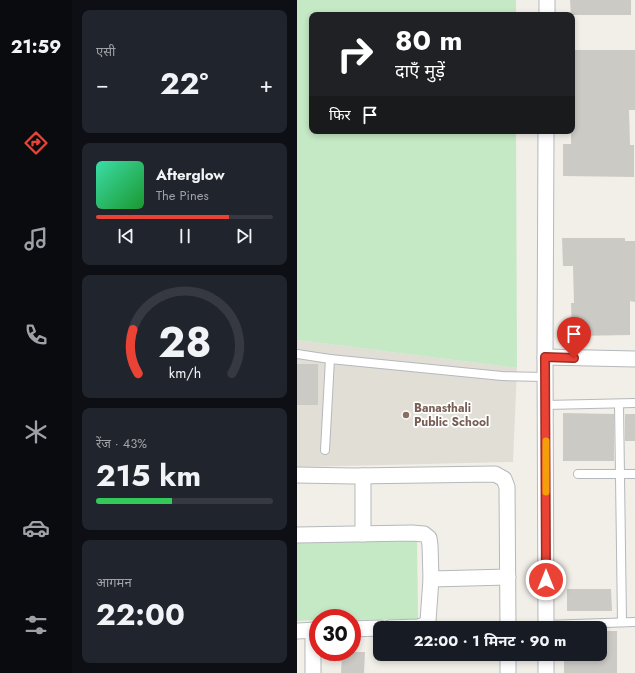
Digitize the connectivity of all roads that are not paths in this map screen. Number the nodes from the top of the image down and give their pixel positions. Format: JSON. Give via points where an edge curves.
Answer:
{"nodes":[{"id":1,"x":547,"y":0,"type":"edge"},
{"id":2,"x":547,"y":12,"type":"edge"},
{"id":3,"x":546,"y":134,"type":"edge"},
{"id":4,"x":297,"y":354,"type":"edge"},
{"id":5,"x":545,"y":357,"type":"junction"},
{"id":6,"x":331,"y":359,"type":"junction"},
{"id":7,"x":635,"y":359,"type":"edge"},
{"id":8,"x":545,"y":377,"type":"junction"},
{"id":9,"x":635,"y":403,"type":"edge"},
{"id":10,"x":619,"y":404,"type":"junction"},
{"id":11,"x":545,"y":405,"type":"junction"},
{"id":12,"x":325,"y":450,"type":"dead end"},
{"id":13,"x":578,"y":474,"type":"dead end"},
{"id":14,"x":620,"y":474,"type":"junction"},
{"id":15,"x":635,"y":474,"type":"edge"},
{"id":16,"x":297,"y":476,"type":"edge"},
{"id":17,"x":363,"y":476,"type":"junction"},
{"id":18,"x":297,"y":534,"type":"edge"},
{"id":19,"x":363,"y":534,"type":"junction"},
{"id":20,"x":508,"y":577,"type":"junction"},
{"id":21,"x":431,"y":579,"type":"junction"},
{"id":22,"x":428,"y":621,"type":"edge"},
{"id":23,"x":508,"y":621,"type":"edge"},
{"id":24,"x":546,"y":621,"type":"edge"},
{"id":25,"x":622,"y":622,"type":"junction"},
{"id":26,"x":635,"y":622,"type":"edge"},
{"id":27,"x":607,"y":623,"type":"edge"},
{"id":28,"x":373,"y":628,"type":"edge"},
{"id":29,"x":361,"y":629,"type":"edge"},
{"id":30,"x":297,"y":630,"type":"edge"},
{"id":31,"x":309,"y":630,"type":"edge"},
{"id":32,"x":314,"y":661,"type":"edge"},
{"id":33,"x":508,"y":661,"type":"edge"},
{"id":34,"x":546,"y":661,"type":"edge"},
{"id":35,"x":313,"y":673,"type":"edge"},
{"id":36,"x":508,"y":673,"type":"edge"},
{"id":37,"x":546,"y":673,"type":"edge"}],
"edges":[{"from":1,"to":2,"type":"street"},
{"from":3,"to":5,"type":"street"},
{"from":4,"to":6,"type":"lane"},
{"from":5,"to":7,"type":"street"},
{"from":5,"to":8,"type":"street"},
{"from":6,"to":8,"type":"lane","via":[[503,376]]},
{"from":6,"to":12,"type":"lane"},
{"from":8,"to":11,"type":"street"},
{"from":9,"to":10,"type":"lane"},
{"from":10,"to":11,"type":"lane"},
{"from":10,"to":14,"type":"lane"},
{"from":11,"to":24,"type":"street"},
{"from":13,"to":14,"type":"lane"},
{"from":14,"to":15,"type":"lane"},
{"from":14,"to":25,"type":"lane"},
{"from":16,"to":17,"type":"street"},
{"from":17,"to":19,"type":"street"},
{"from":17,"to":20,"type":"street","via":[[495,474],[504,479],[507,487]]},
{"from":18,"to":19,"type":"street"},
{"from":19,"to":21,"type":"street","via":[[424,534],[429,538]]},
{"from":20,"to":21,"type":"street"},
{"from":20,"to":23,"type":"street"},
{"from":21,"to":22,"type":"street"},
{"from":25,"to":26,"type":"lane"},
{"from":25,"to":27,"type":"lane"},
{"from":28,"to":29,"type":"street"},
{"from":30,"to":31,"type":"street"},
{"from":32,"to":35,"type":"street"},
{"from":33,"to":36,"type":"street"},
{"from":34,"to":37,"type":"street"}]}
